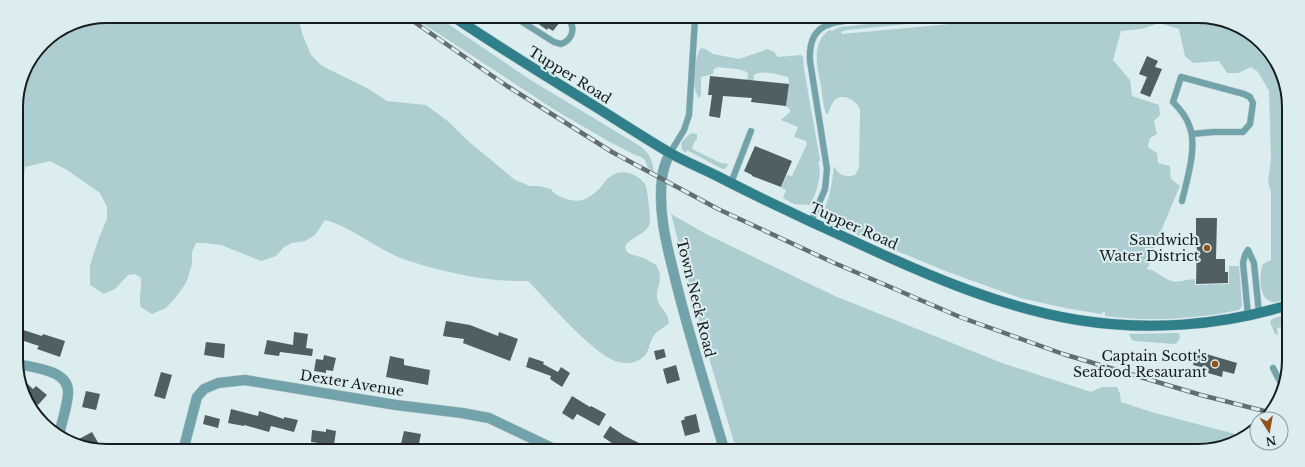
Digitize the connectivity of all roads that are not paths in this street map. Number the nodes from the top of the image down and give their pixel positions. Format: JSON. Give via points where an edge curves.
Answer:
{"nodes":[{"id":1,"x":465,"y":23,"type":"edge"},
{"id":2,"x":524,"y":23,"type":"edge"},
{"id":3,"x":572,"y":23,"type":"edge"},
{"id":4,"x":695,"y":23,"type":"edge"},
{"id":5,"x":831,"y":23,"type":"edge"},
{"id":6,"x":751,"y":131,"type":"dead end"},
{"id":7,"x":1192,"y":134,"type":"junction"},
{"id":8,"x":670,"y":153,"type":"junction"},
{"id":9,"x":731,"y":183,"type":"junction"},
{"id":10,"x":1182,"y":201,"type":"dead end"},
{"id":11,"x":811,"y":222,"type":"junction"},
{"id":12,"x":1282,"y":308,"type":"edge"},
{"id":13,"x":1259,"y":313,"type":"junction"},
{"id":14,"x":1248,"y":315,"type":"junction"},
{"id":15,"x":23,"y":365,"type":"edge"},
{"id":16,"x":1273,"y":368,"type":"dead end"},
{"id":17,"x":1279,"y":380,"type":"edge"},
{"id":18,"x":60,"y":430,"type":"edge"},
{"id":19,"x":185,"y":444,"type":"edge"},
{"id":20,"x":544,"y":444,"type":"edge"},
{"id":21,"x":723,"y":444,"type":"edge"}],
"edges":[{"from":1,"to":8,"type":"main road","name":"Tupper Road","via":[[533,69]]},
{"from":2,"to":3,"type":"lane","via":[[558,44],[565,43],[573,30]]},
{"from":4,"to":8,"type":"lane","via":[[689,115],[684,130]]},
{"from":5,"to":11,"type":"lane","via":[[816,33],[810,48],[827,169],[825,188]]},
{"from":6,"to":9,"type":"lane"},
{"from":7,"to":7,"type":"lane","via":[[1242,132],[1250,124],[1253,103],[1244,94],[1181,77],[1173,102],[1186,118]]},
{"from":7,"to":10,"type":"lane","via":[[1190,165]]},
{"from":8,"to":9,"type":"main road","name":"Tupper Road"},
{"from":8,"to":21,"type":"street","name":"Town Neck Road","via":[[662,179],[663,226],[683,311]]},
{"from":9,"to":11,"type":"main road","name":"Tupper Road"},
{"from":11,"to":14,"type":"main road","name":"Tupper Road","via":[[924,273],[997,300],[1056,316],[1128,325],[1158,325],[1209,322]]},
{"from":12,"to":13,"type":"main road","name":"Tupper Road"},
{"from":13,"to":14,"type":"main road","name":"Tupper Road"},
{"from":13,"to":14,"type":"lane","via":[[1254,263],[1248,250],[1243,263]]},
{"from":15,"to":18,"type":"street","via":[[58,375],[68,387]]},
{"from":16,"to":17,"type":"lane"},
{"from":19,"to":20,"type":"street","name":"Dexter Avenue","via":[[197,397],[204,389],[218,383],[245,380],[396,406],[489,418]]}]}
